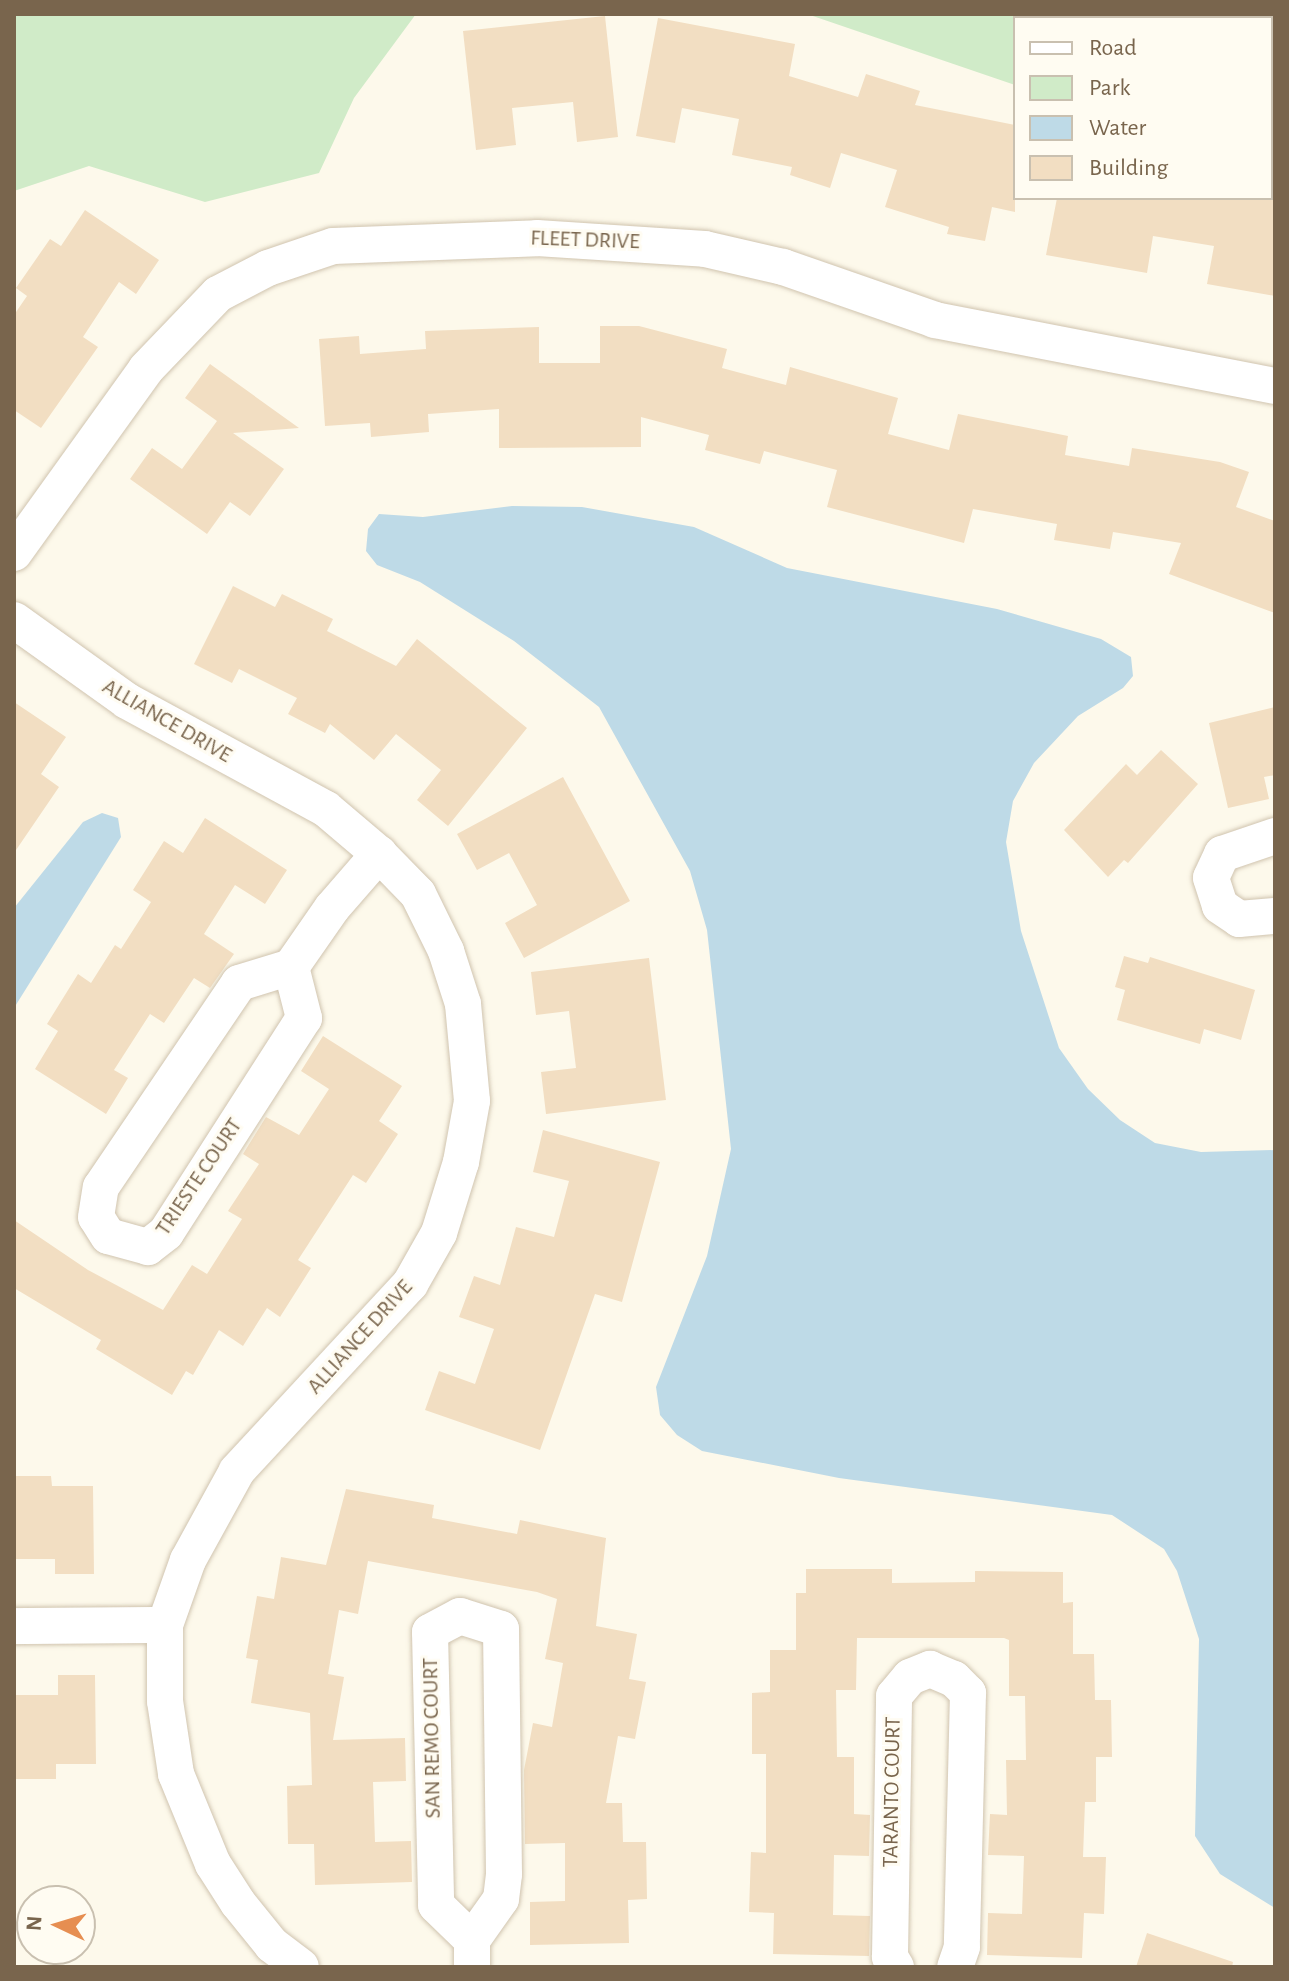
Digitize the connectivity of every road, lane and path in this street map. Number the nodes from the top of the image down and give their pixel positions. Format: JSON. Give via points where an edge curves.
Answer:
{"nodes":[{"id":1,"x":1275,"y":386,"type":"edge"},
{"id":2,"x":14,"y":553,"type":"edge"},
{"id":3,"x":14,"y":620,"type":"edge"},
{"id":4,"x":1275,"y":836,"type":"edge"},
{"id":5,"x":379,"y":854,"type":"junction"},
{"id":6,"x":1275,"y":916,"type":"edge"},
{"id":7,"x":291,"y":967,"type":"junction"},
{"id":8,"x":165,"y":1625,"type":"junction"},
{"id":9,"x":14,"y":1626,"type":"edge"},
{"id":10,"x":472,"y":1953,"type":"edge"},
{"id":11,"x":301,"y":1967,"type":"edge"},
{"id":12,"x":896,"y":1967,"type":"edge"},
{"id":13,"x":955,"y":1967,"type":"edge"}],
"edges":[{"from":1,"to":2,"type":"street","name":"FLEET DRIVE","via":[[935,320],[783,267],[705,249],[537,238],[333,246],[268,268],[218,294],[146,369]]},
{"from":3,"to":5,"type":"street","name":"ALLIANCE DRIVE","via":[[127,701],[326,809]]},
{"from":4,"to":6,"type":"street","via":[[1222,854],[1211,878],[1220,906],[1239,919]]},
{"from":5,"to":7,"type":"street"},
{"from":5,"to":8,"type":"street","name":"ALLIANCE DRIVE","via":[[418,894],[446,951],[463,1004],[472,1101],[461,1162],[439,1233],[410,1284],[237,1471],[188,1560]]},
{"from":7,"to":7,"type":"street","name":"TRIESTE COURT","via":[[239,983],[204,1034],[101,1187],[96,1217],[108,1236],[148,1247],[166,1233],[304,1018]]},
{"from":8,"to":9,"type":"street"},
{"from":8,"to":11,"type":"street","name":"ALLIANCE DRIVE","via":[[165,1701],[176,1774],[213,1864],[238,1903],[272,1945]]},
{"from":10,"to":10,"type":"street","name":"SAN REMO COURT","via":[[501,1899],[504,1874],[501,1629],[460,1616],[430,1632],[436,1905]]},
{"from":12,"to":13,"type":"street","name":"TARANTO COURT","via":[[890,1957],[894,1696],[910,1677],[930,1669],[954,1679],[968,1693],[962,1947]]}]}
